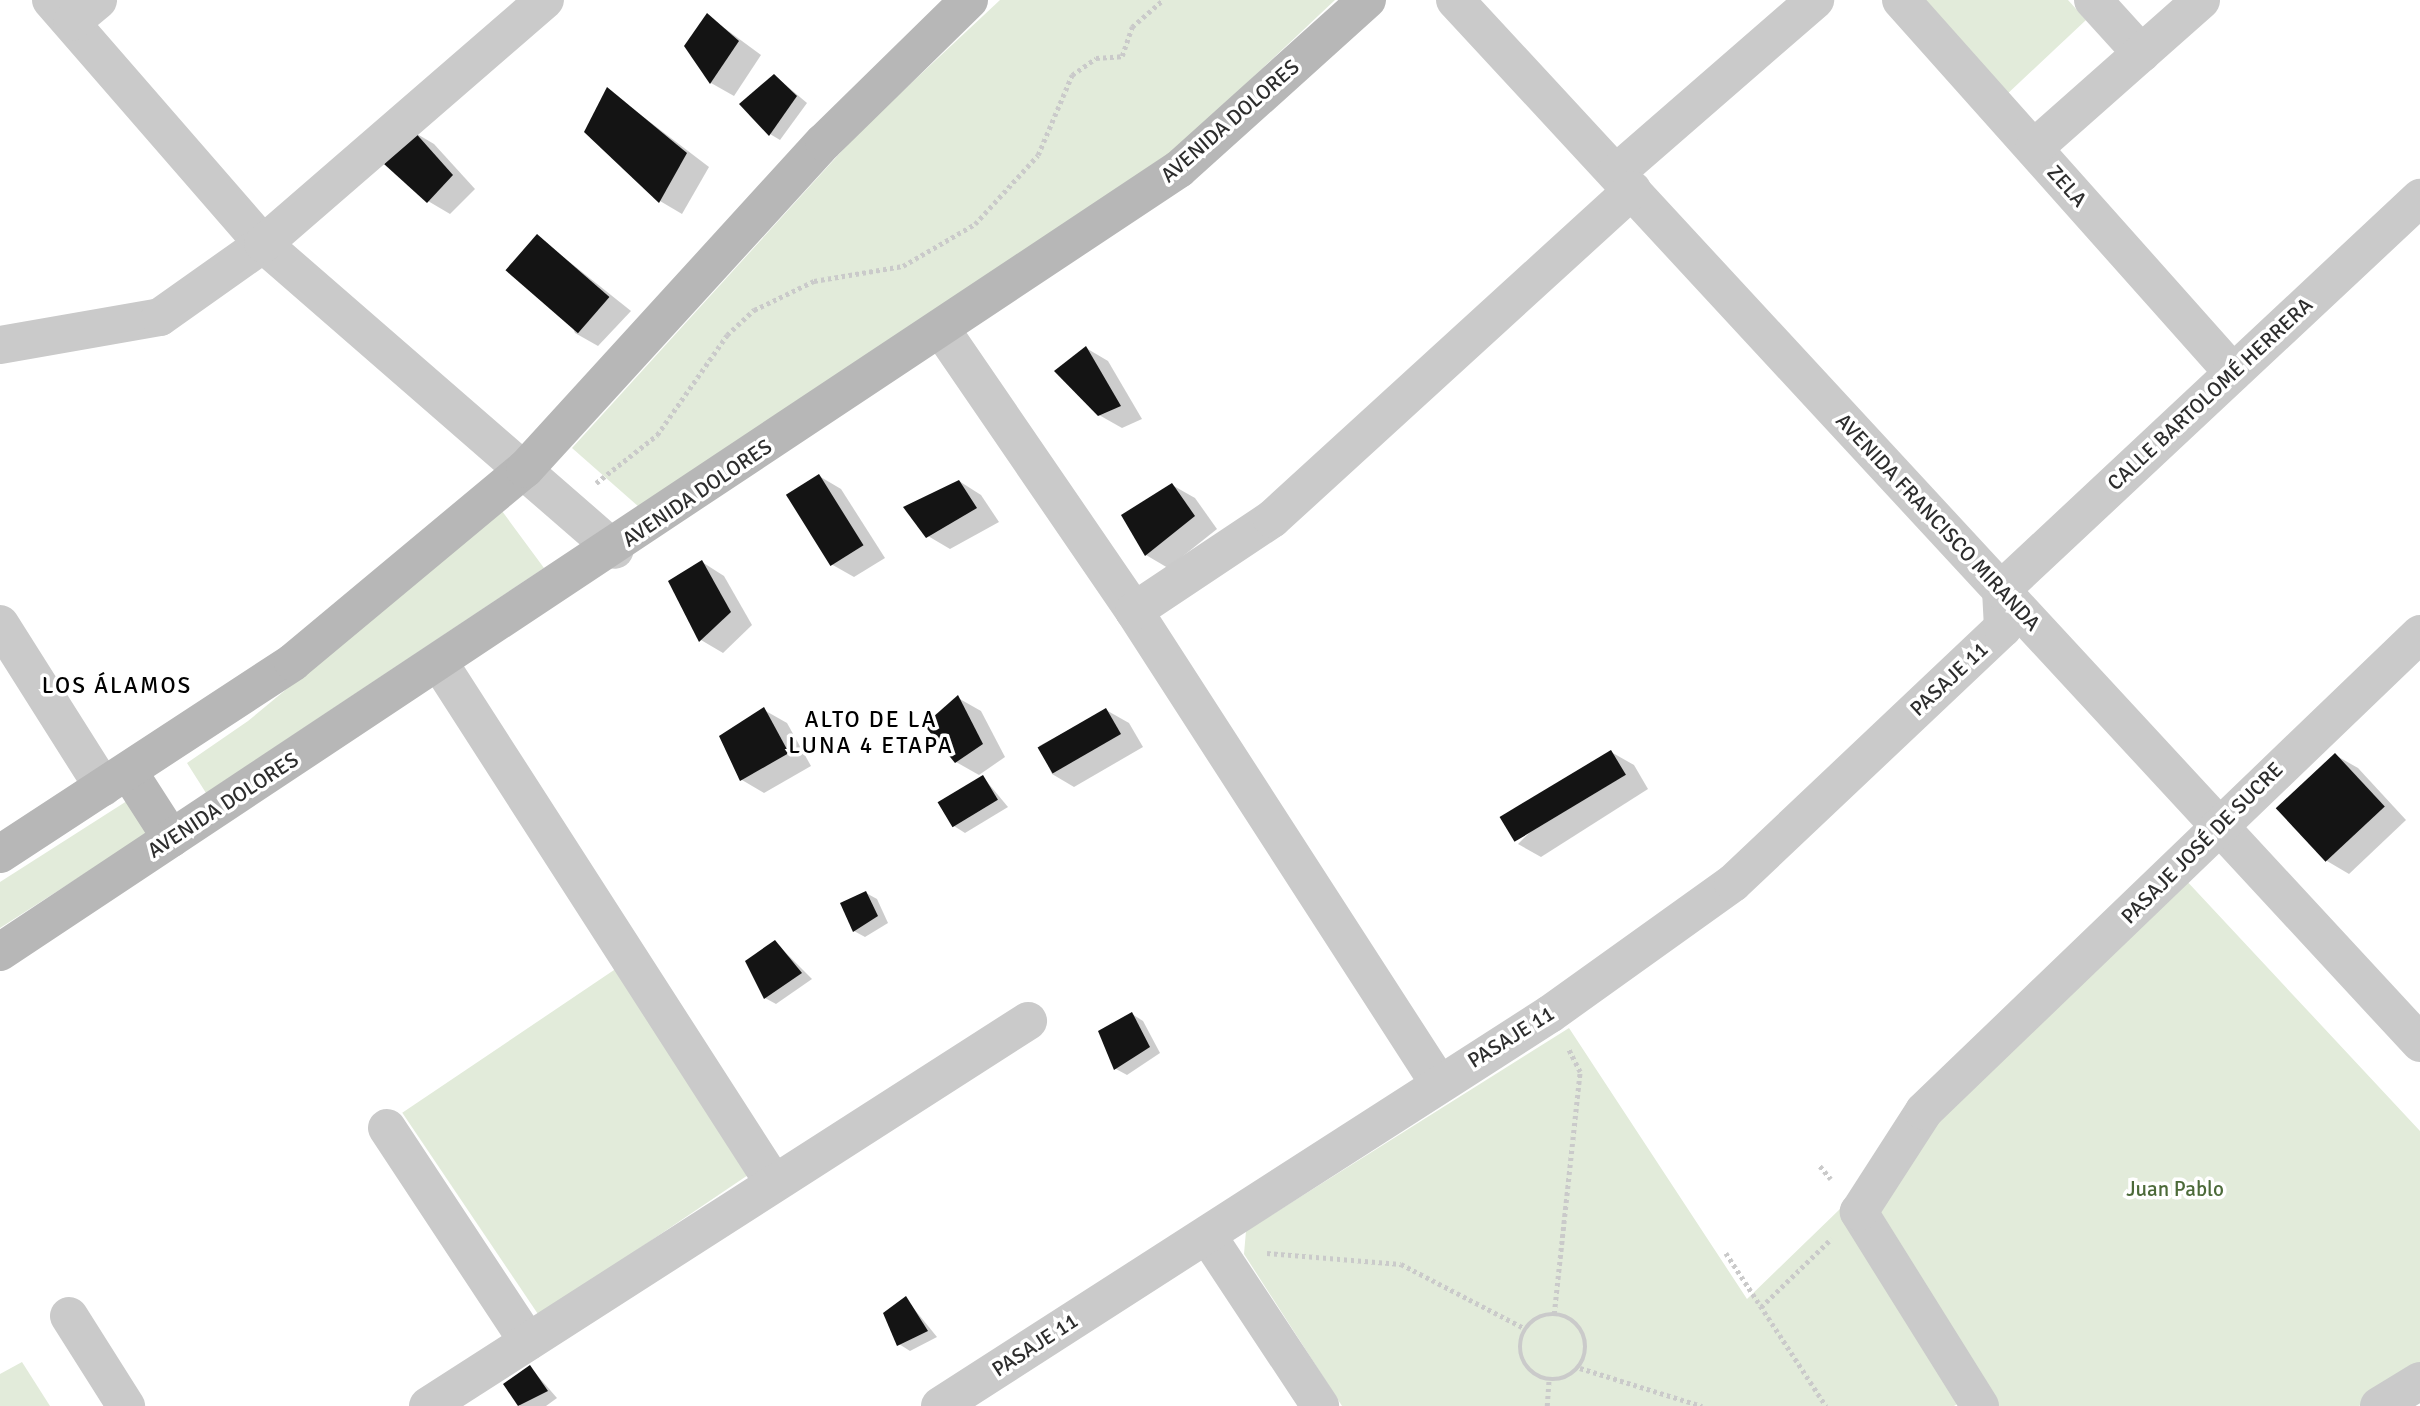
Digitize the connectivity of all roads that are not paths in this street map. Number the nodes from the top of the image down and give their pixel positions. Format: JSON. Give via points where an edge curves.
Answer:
{"nodes":[{"id":1,"x":545,"y":0,"type":"edge"},
{"id":2,"x":969,"y":0,"type":"edge"},
{"id":3,"x":1367,"y":0,"type":"edge"},
{"id":4,"x":1455,"y":0,"type":"edge"},
{"id":5,"x":1815,"y":0,"type":"edge"},
{"id":6,"x":1901,"y":0,"type":"edge"},
{"id":7,"x":2094,"y":0,"type":"edge"},
{"id":8,"x":2201,"y":0,"type":"edge"},
{"id":9,"x":74,"y":7,"type":"edge"},
{"id":10,"x":2141,"y":53,"type":"junction"},
{"id":11,"x":2034,"y":148,"type":"junction"},
{"id":12,"x":1624,"y":181,"type":"junction"},
{"id":13,"x":2420,"y":198,"type":"edge"},
{"id":14,"x":263,"y":244,"type":"junction"},
{"id":15,"x":941,"y":329,"type":"junction"},
{"id":16,"x":0,"y":345,"type":"edge"},
{"id":17,"x":2233,"y":373,"type":"junction"},
{"id":18,"x":524,"y":470,"type":"junction"},
{"id":19,"x":615,"y":550,"type":"junction"},
{"id":20,"x":2001,"y":590,"type":"junction"},
{"id":21,"x":1134,"y":611,"type":"junction"},
{"id":22,"x":0,"y":624,"type":"edge"},
{"id":23,"x":2420,"y":635,"type":"edge"},
{"id":24,"x":440,"y":664,"type":"junction"},
{"id":25,"x":116,"y":779,"type":"junction"},
{"id":26,"x":2220,"y":830,"type":"junction"},
{"id":27,"x":171,"y":838,"type":"junction"},
{"id":28,"x":0,"y":854,"type":"edge"},
{"id":29,"x":0,"y":952,"type":"edge"},
{"id":30,"x":1028,"y":1021,"type":"dead end"},
{"id":31,"x":2420,"y":1043,"type":"edge"},
{"id":32,"x":1438,"y":1082,"type":"junction"},
{"id":33,"x":387,"y":1128,"type":"dead end"},
{"id":34,"x":773,"y":1182,"type":"junction"},
{"id":35,"x":1214,"y":1245,"type":"junction"},
{"id":36,"x":69,"y":1316,"type":"dead end"},
{"id":37,"x":528,"y":1342,"type":"junction"},
{"id":38,"x":2420,"y":1381,"type":"edge"},
{"id":39,"x":954,"y":1402,"type":"edge"},
{"id":40,"x":1976,"y":1405,"type":"edge"},
{"id":41,"x":126,"y":1406,"type":"edge"},
{"id":42,"x":428,"y":1406,"type":"edge"},
{"id":43,"x":1320,"y":1406,"type":"edge"},
{"id":44,"x":2379,"y":1406,"type":"edge"}],
"edges":[{"from":1,"to":14,"type":"street"},
{"from":2,"to":18,"type":"main road","via":[[824,142]]},
{"from":3,"to":15,"type":"main road","name":"AVENIDA DOLORES","via":[[1179,169]]},
{"from":4,"to":12,"type":"street","name":"AVENIDA FRANCISCO MIRANDA"},
{"from":5,"to":12,"type":"street"},
{"from":6,"to":11,"type":"street","name":"ZELA"},
{"from":7,"to":10,"type":"street"},
{"from":8,"to":10,"type":"street"},
{"from":9,"to":14,"type":"street"},
{"from":10,"to":11,"type":"street"},
{"from":11,"to":17,"type":"street","name":"ZELA"},
{"from":12,"to":20,"type":"street","name":"AVENIDA FRANCISCO MIRANDA"},
{"from":12,"to":21,"type":"street","via":[[1272,519]]},
{"from":13,"to":17,"type":"street","name":"CALLE BARTOLOMÉ HERRERA"},
{"from":14,"to":16,"type":"street","via":[[160,317]]},
{"from":14,"to":18,"type":"street"},
{"from":15,"to":19,"type":"main road","name":"AVENIDA DOLORES"},
{"from":15,"to":21,"type":"street"},
{"from":17,"to":20,"type":"street","name":"CALLE BARTOLOMÉ HERRERA"},
{"from":18,"to":19,"type":"street"},
{"from":18,"to":25,"type":"main road","via":[[293,662]]},
{"from":19,"to":24,"type":"main road","name":"AVENIDA DOLORES"},
{"from":20,"to":26,"type":"street","name":"AVENIDA FRANCISCO MIRANDA"},
{"from":20,"to":32,"type":"street","name":"PASAJE 11","via":[[2003,628],[1733,883],[1550,1014]]},
{"from":21,"to":32,"type":"street"},
{"from":22,"to":25,"type":"street"},
{"from":23,"to":26,"type":"street","name":"PASAJE JOSÉ DE SUCRE","via":[[2229,812]]},
{"from":24,"to":27,"type":"main road","name":"AVENIDA DOLORES"},
{"from":24,"to":34,"type":"street"},
{"from":25,"to":27,"type":"main road"},
{"from":25,"to":28,"type":"main road"},
{"from":26,"to":31,"type":"street","name":"AVENIDA FRANCISCO MIRANDA"},
{"from":26,"to":40,"type":"street","name":"PASAJE JOSÉ DE SUCRE","via":[[1924,1111],[1859,1212]]},
{"from":27,"to":29,"type":"main road","name":"AVENIDA DOLORES"},
{"from":30,"to":34,"type":"street"},
{"from":32,"to":35,"type":"street","name":"PASAJE 11"},
{"from":33,"to":37,"type":"street"},
{"from":34,"to":37,"type":"street"},
{"from":35,"to":39,"type":"street","name":"PASAJE 11"},
{"from":35,"to":43,"type":"street"},
{"from":36,"to":41,"type":"street"},
{"from":37,"to":42,"type":"street"},
{"from":38,"to":44,"type":"street"}]}
